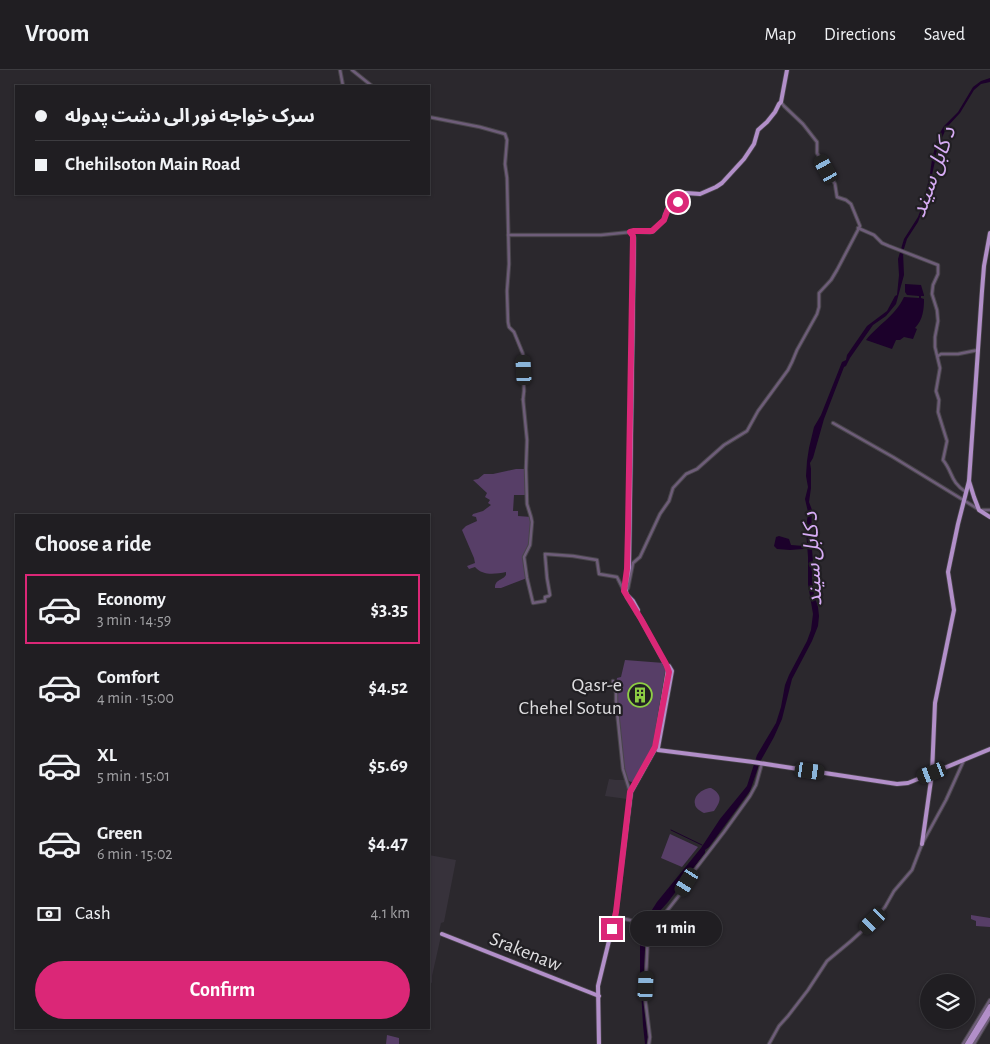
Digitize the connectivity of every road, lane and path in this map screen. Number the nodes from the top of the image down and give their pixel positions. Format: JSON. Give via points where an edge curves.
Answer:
{"nodes":[{"id":1,"x":340,"y":70,"type":"edge"},
{"id":2,"x":352,"y":70,"type":"edge"},
{"id":3,"x":787,"y":70,"type":"edge"},
{"id":4,"x":343,"y":85,"type":"edge"},
{"id":5,"x":371,"y":85,"type":"edge"},
{"id":6,"x":781,"y":102,"type":"junction"},
{"id":7,"x":430,"y":117,"type":"edge"},
{"id":8,"x":858,"y":228,"type":"junction"},
{"id":9,"x":990,"y":233,"type":"edge"},
{"id":10,"x":632,"y":234,"type":"junction"},
{"id":11,"x":508,"y":235,"type":"junction"},
{"id":12,"x":978,"y":350,"type":"junction"},
{"id":13,"x":938,"y":356,"type":"junction"},
{"id":14,"x":523,"y":398,"type":"junction"},
{"id":15,"x":522,"y":408,"type":"dead end"},
{"id":16,"x":833,"y":423,"type":"dead end"},
{"id":17,"x":969,"y":481,"type":"junction"},
{"id":18,"x":966,"y":492,"type":"junction"},
{"id":19,"x":964,"y":500,"type":"junction"},
{"id":20,"x":980,"y":510,"type":"junction"},
{"id":21,"x":990,"y":510,"type":"edge"},
{"id":22,"x":990,"y":517,"type":"edge"},
{"id":23,"x":625,"y":591,"type":"junction"},
{"id":24,"x":614,"y":680,"type":"dead end"},
{"id":25,"x":990,"y":749,"type":"edge"},
{"id":26,"x":656,"y":750,"type":"junction"},
{"id":27,"x":965,"y":759,"type":"junction"},
{"id":28,"x":761,"y":763,"type":"junction"},
{"id":29,"x":932,"y":773,"type":"junction"},
{"id":30,"x":631,"y":789,"type":"junction"},
{"id":31,"x":922,"y":844,"type":"junction"},
{"id":32,"x":617,"y":917,"type":"junction"},
{"id":33,"x":649,"y":925,"type":"junction"},
{"id":34,"x":613,"y":929,"type":"junction"},
{"id":35,"x":442,"y":934,"type":"dead end"},
{"id":36,"x":598,"y":996,"type":"junction"},
{"id":37,"x":990,"y":1000,"type":"edge"},
{"id":38,"x":990,"y":1006,"type":"edge"},
{"id":39,"x":990,"y":1012,"type":"edge"},
{"id":40,"x":990,"y":1017,"type":"edge"},
{"id":41,"x":600,"y":1044,"type":"edge"},
{"id":42,"x":649,"y":1044,"type":"edge"},
{"id":43,"x":769,"y":1044,"type":"edge"},
{"id":44,"x":968,"y":1044,"type":"edge"}],
"edges":[{"from":1,"to":4,"type":"street"},
{"from":2,"to":5,"type":"street"},
{"from":3,"to":6,"type":"main road"},
{"from":6,"to":8,"type":"street","via":[[817,142],[818,153],[835,184],[836,195],[851,204],[860,224]]},
{"from":6,"to":10,"type":"main road","via":[[758,130],[744,159],[722,183],[700,194],[676,194],[677,205],[668,209],[664,220],[652,231],[634,231]]},
{"from":7,"to":11,"type":"street","via":[[504,134],[507,140]]},
{"from":8,"to":13,"type":"street","via":[[874,235],[882,243],[937,265],[938,274],[932,294],[937,310],[934,347]]},
{"from":8,"to":23,"type":"street","via":[[831,280],[819,293],[817,314],[788,370],[745,432],[686,474],[673,488],[640,557],[633,563]]},
{"from":9,"to":12,"type":"main road","via":[[984,266]]},
{"from":10,"to":11,"type":"street"},
{"from":10,"to":23,"type":"main road"},
{"from":11,"to":14,"type":"street","via":[[508,322],[523,354]]},
{"from":12,"to":13,"type":"street"},
{"from":12,"to":17,"type":"main road"},
{"from":13,"to":18,"type":"street","via":[[938,412],[947,441],[943,460],[954,482]]},
{"from":14,"to":15,"type":"street"},
{"from":14,"to":23,"type":"street","via":[[527,440],[526,504],[532,522],[530,545],[524,557],[533,603],[545,601],[545,597],[550,596],[545,554],[597,560],[599,574],[617,577]]},
{"from":16,"to":19,"type":"street"},
{"from":17,"to":18,"type":"main road"},
{"from":17,"to":20,"type":"main road"},
{"from":18,"to":19,"type":"main road"},
{"from":19,"to":20,"type":"street"},
{"from":19,"to":29,"type":"main road","via":[[948,572],[954,610],[934,703]]},
{"from":20,"to":21,"type":"street"},
{"from":20,"to":22,"type":"main road"},
{"from":23,"to":26,"type":"main road","via":[[668,669]]},
{"from":24,"to":30,"type":"street","via":[[623,769]]},
{"from":25,"to":27,"type":"main road"},
{"from":26,"to":28,"type":"main road"},
{"from":26,"to":30,"type":"main road"},
{"from":26,"to":32,"type":"main road","via":[[633,791]]},
{"from":27,"to":29,"type":"main road"},
{"from":27,"to":31,"type":"street"},
{"from":28,"to":29,"type":"main road","via":[[899,784]]},
{"from":28,"to":33,"type":"street","via":[[750,796],[663,917]]},
{"from":29,"to":31,"type":"main road"},
{"from":30,"to":34,"type":"main road"},
{"from":31,"to":43,"type":"street","via":[[912,870],[884,907],[863,931],[829,958]]},
{"from":32,"to":33,"type":"street"},
{"from":32,"to":34,"type":"main road"},
{"from":33,"to":42,"type":"street","via":[[646,997]]},
{"from":34,"to":36,"type":"main road"},
{"from":35,"to":36,"type":"main road","name":"Srakenaw"},
{"from":36,"to":41,"type":"main road"},
{"from":37,"to":44,"type":"street"},
{"from":38,"to":44,"type":"main road"},
{"from":39,"to":44,"type":"main road"},
{"from":40,"to":44,"type":"street"}]}
